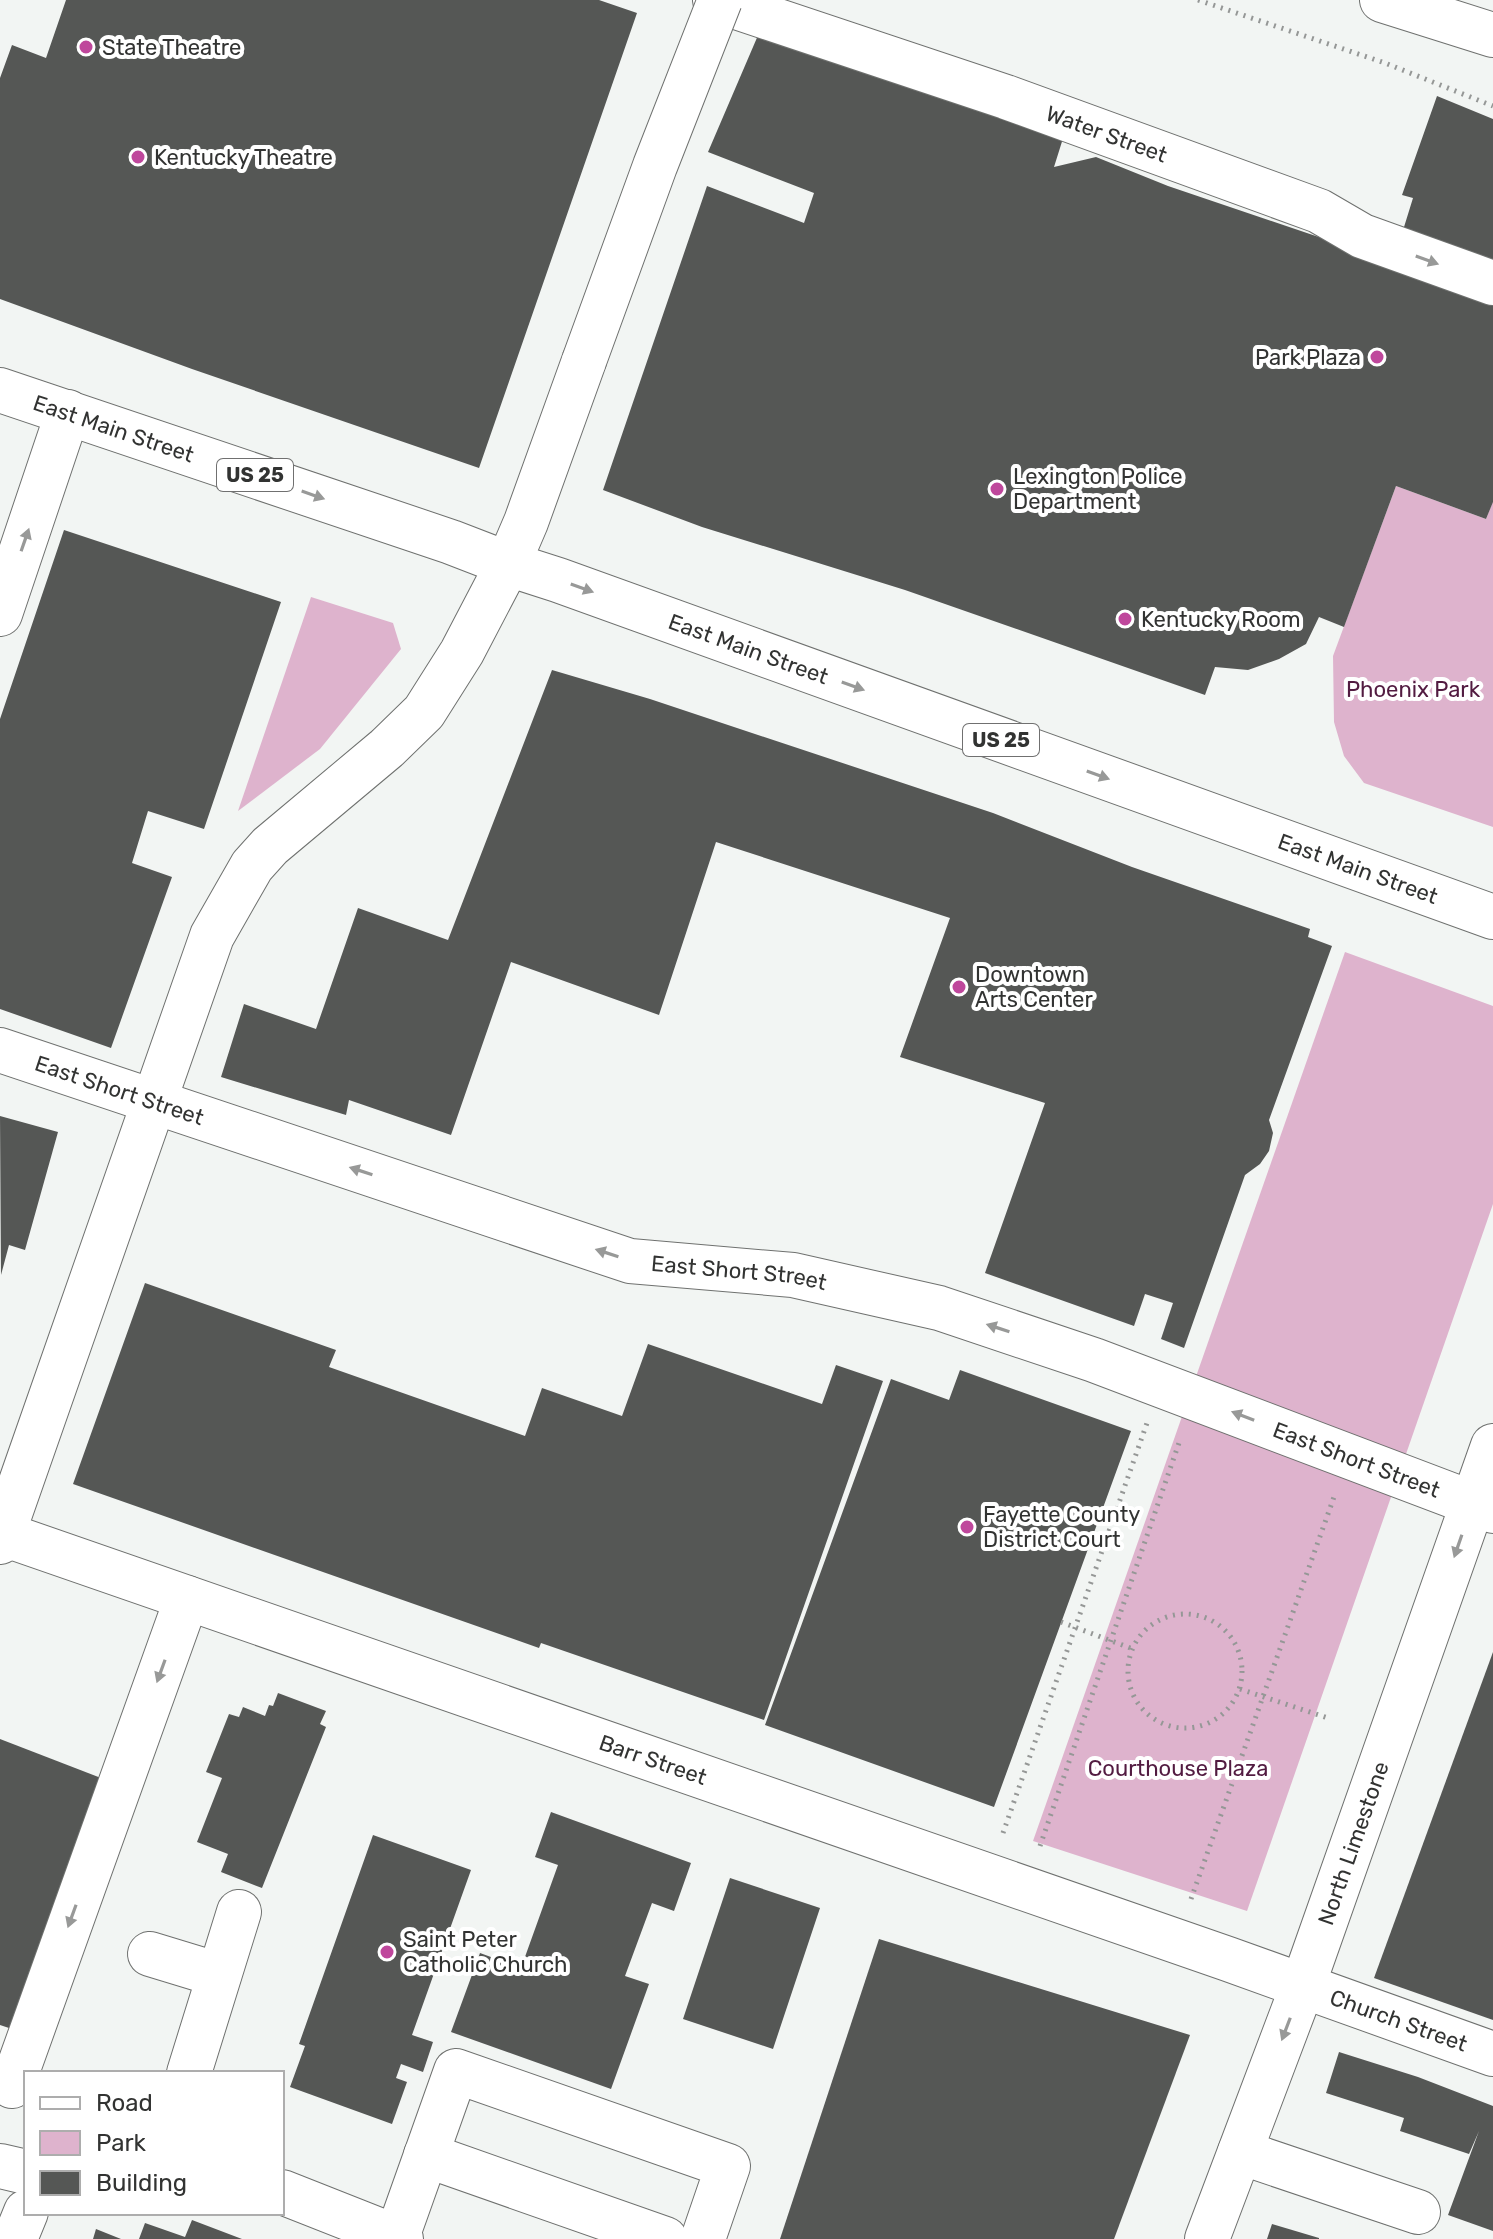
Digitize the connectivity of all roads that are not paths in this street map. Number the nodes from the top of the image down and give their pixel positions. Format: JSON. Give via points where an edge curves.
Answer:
{"nodes":[{"id":1,"x":717,"y":0,"type":"edge"},
{"id":2,"x":1382,"y":0,"type":"edge"},
{"id":3,"x":1431,"y":6,"type":"edge"},
{"id":4,"x":1493,"y":35,"type":"edge"},
{"id":5,"x":1493,"y":283,"type":"edge"},
{"id":6,"x":0,"y":390,"type":"edge"},
{"id":7,"x":68,"y":412,"type":"junction"},
{"id":8,"x":508,"y":564,"type":"junction"},
{"id":9,"x":0,"y":614,"type":"edge"},
{"id":10,"x":1493,"y":917,"type":"edge"},
{"id":11,"x":0,"y":1050,"type":"edge"},
{"id":12,"x":154,"y":1101,"type":"junction"},
{"id":13,"x":1493,"y":1446,"type":"edge"},
{"id":14,"x":1483,"y":1508,"type":"edge"},
{"id":15,"x":1,"y":1538,"type":"edge"},
{"id":16,"x":187,"y":1598,"type":"junction"},
{"id":17,"x":239,"y":1912,"type":"dead end"},
{"id":18,"x":150,"y":1954,"type":"dead end"},
{"id":19,"x":219,"y":1975,"type":"junction"},
{"id":20,"x":1303,"y":1985,"type":"junction"},
{"id":21,"x":1493,"y":2054,"type":"edge"},
{"id":22,"x":190,"y":2071,"type":"edge"},
{"id":23,"x":13,"y":2087,"type":"edge"},
{"id":24,"x":1240,"y":2152,"type":"junction"},
{"id":25,"x":426,"y":2155,"type":"junction"},
{"id":26,"x":0,"y":2166,"type":"edge"},
{"id":27,"x":24,"y":2172,"type":"edge"},
{"id":28,"x":284,"y":2193,"type":"edge"},
{"id":29,"x":1418,"y":2212,"type":"dead end"},
{"id":30,"x":25,"y":2215,"type":"edge"},
{"id":31,"x":399,"y":2238,"type":"edge"},
{"id":32,"x":15,"y":2239,"type":"edge"},
{"id":33,"x":665,"y":2239,"type":"edge"},
{"id":34,"x":703,"y":2239,"type":"edge"},
{"id":35,"x":1207,"y":2239,"type":"edge"}],
"edges":[{"from":1,"to":5,"type":"street","name":"Water Street","one_way":true,"via":[[1003,105],[1319,211],[1362,236]]},
{"from":1,"to":8,"type":"street","bridge":true},
{"from":2,"to":3,"type":"street"},
{"from":3,"to":4,"type":"street"},
{"from":6,"to":7,"type":"street","name":"East Main Street","number":"US 25"},
{"from":7,"to":8,"type":"street","name":"East Main Street","number":"US 25","one_way":true},
{"from":9,"to":7,"type":"street","one_way":true},
{"from":8,"to":10,"type":"street","name":"East Main Street","number":"US 25","one_way":true},
{"from":8,"to":12,"type":"street","via":[[424,712],[252,866],[212,936]]},
{"from":11,"to":12,"type":"street","name":"East Short Street"},
{"from":14,"to":12,"type":"street","name":"East Short Street","one_way":true,"via":[[1094,1360],[939,1308],[793,1275],[630,1261]]},
{"from":12,"to":15,"type":"street"},
{"from":13,"to":14,"type":"street","name":"North Limestone"},
{"from":14,"to":20,"type":"street","name":"North Limestone","one_way":true},
{"from":15,"to":16,"type":"street","name":"Barr Street"},
{"from":16,"to":20,"type":"street","name":"Barr Street"},
{"from":16,"to":23,"type":"street","one_way":true},
{"from":17,"to":19,"type":"street"},
{"from":18,"to":19,"type":"street"},
{"from":19,"to":22,"type":"street"},
{"from":20,"to":21,"type":"street","name":"Church Street"},
{"from":20,"to":24,"type":"street","name":"North Limestone","one_way":true},
{"from":24,"to":29,"type":"street"},
{"from":24,"to":35,"type":"street","name":"North Limestone"},
{"from":25,"to":31,"type":"street"},
{"from":25,"to":33,"type":"street"},
{"from":25,"to":34,"type":"street","via":[[456,2071],[728,2166]]},
{"from":26,"to":27,"type":"street"},
{"from":28,"to":31,"type":"street"},
{"from":30,"to":32,"type":"street"}]}
